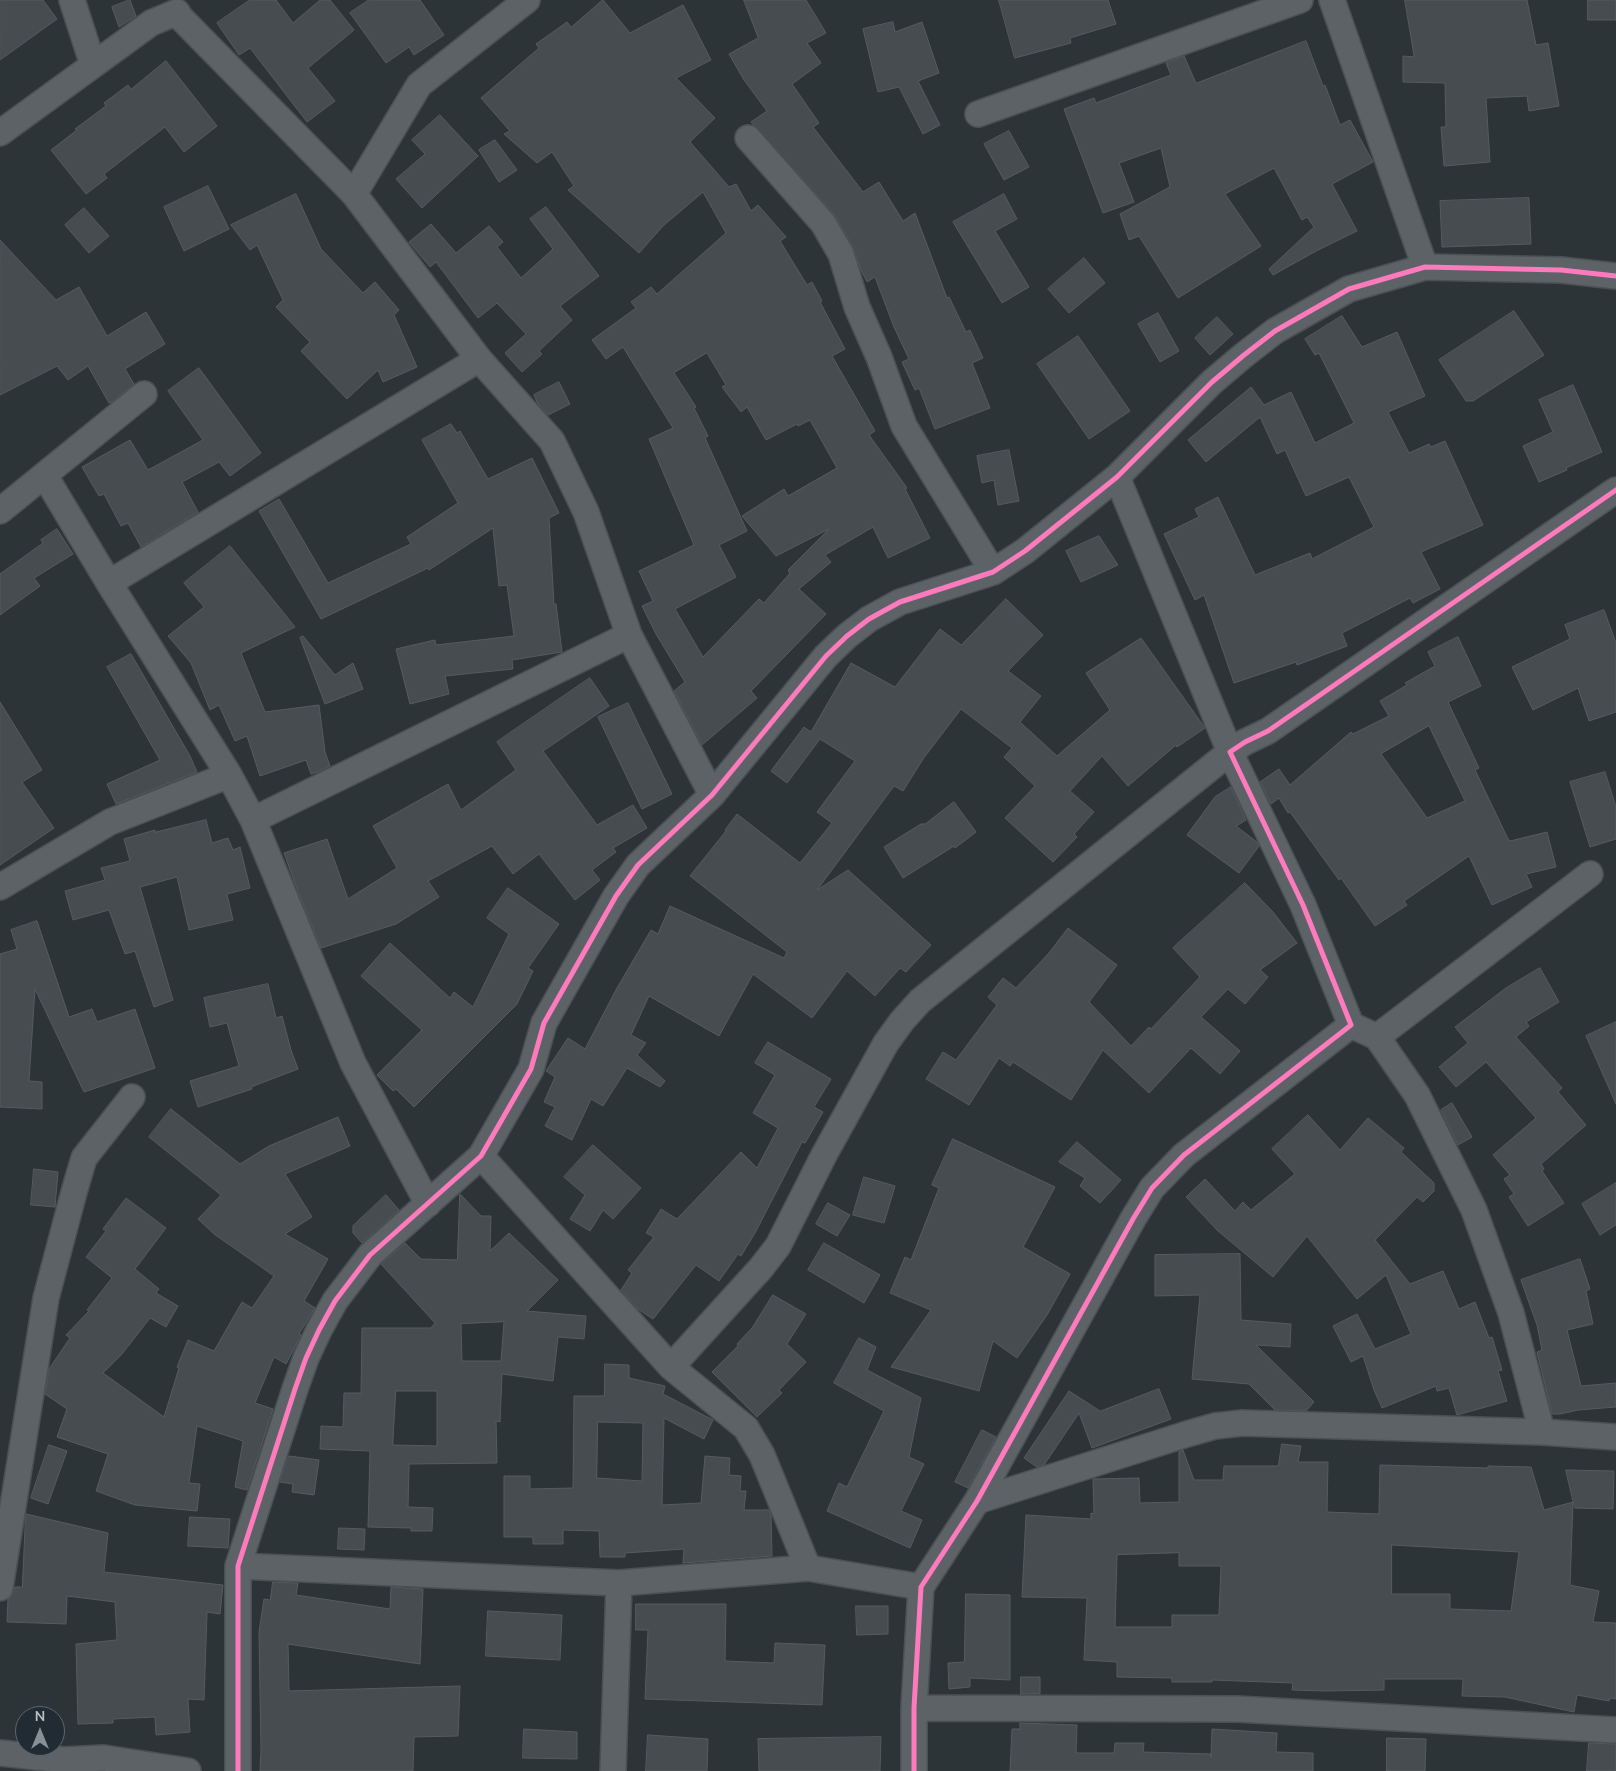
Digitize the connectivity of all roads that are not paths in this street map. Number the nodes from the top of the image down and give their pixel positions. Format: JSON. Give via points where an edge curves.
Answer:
{"nodes":[{"id":1,"x":72,"y":0,"type":"edge"},
{"id":2,"x":527,"y":0,"type":"edge"},
{"id":3,"x":1300,"y":0,"type":"edge"},
{"id":4,"x":1332,"y":0,"type":"edge"},
{"id":5,"x":178,"y":6,"type":"edge"},
{"id":6,"x":93,"y":65,"type":"junction"},
{"id":7,"x":978,"y":114,"type":"dead end"},
{"id":8,"x":0,"y":133,"type":"edge"},
{"id":9,"x":748,"y":138,"type":"dead end"},
{"id":10,"x":354,"y":194,"type":"junction"},
{"id":11,"x":1425,"y":266,"type":"junction"},
{"id":12,"x":1616,"y":276,"type":"edge"},
{"id":13,"x":480,"y":359,"type":"junction"},
{"id":14,"x":144,"y":394,"type":"dead end"},
{"id":15,"x":45,"y":476,"type":"junction"},
{"id":16,"x":1117,"y":477,"type":"junction"},
{"id":17,"x":1616,"y":490,"type":"edge"},
{"id":18,"x":0,"y":512,"type":"edge"},
{"id":19,"x":992,"y":572,"type":"junction"},
{"id":20,"x":109,"y":583,"type":"junction"},
{"id":21,"x":629,"y":635,"type":"junction"},
{"id":22,"x":1230,"y":752,"type":"junction"},
{"id":23,"x":229,"y":775,"type":"junction"},
{"id":24,"x":712,"y":795,"type":"junction"},
{"id":25,"x":252,"y":820,"type":"junction"},
{"id":26,"x":1590,"y":874,"type":"dead end"},
{"id":27,"x":0,"y":887,"type":"edge"},
{"id":28,"x":1351,"y":1025,"type":"junction"},
{"id":29,"x":1377,"y":1036,"type":"junction"},
{"id":30,"x":132,"y":1097,"type":"dead end"},
{"id":31,"x":481,"y":1156,"type":"junction"},
{"id":32,"x":428,"y":1204,"type":"junction"},
{"id":33,"x":671,"y":1367,"type":"junction"},
{"id":34,"x":1542,"y":1432,"type":"junction"},
{"id":35,"x":1616,"y":1437,"type":"edge"},
{"id":36,"x":977,"y":1501,"type":"junction"},
{"id":37,"x":238,"y":1566,"type":"junction"},
{"id":38,"x":808,"y":1568,"type":"junction"},
{"id":39,"x":619,"y":1583,"type":"junction"},
{"id":40,"x":921,"y":1587,"type":"junction"},
{"id":41,"x":0,"y":1588,"type":"edge"},
{"id":42,"x":914,"y":1708,"type":"junction"},
{"id":43,"x":1616,"y":1730,"type":"edge"},
{"id":44,"x":0,"y":1753,"type":"edge"},
{"id":45,"x":188,"y":1771,"type":"edge"},
{"id":46,"x":238,"y":1771,"type":"edge"},
{"id":47,"x":613,"y":1771,"type":"edge"},
{"id":48,"x":914,"y":1771,"type":"edge"}],
"edges":[{"from":1,"to":6,"type":"street"},
{"from":2,"to":10,"type":"street","via":[[419,85]]},
{"from":3,"to":7,"type":"street"},
{"from":4,"to":11,"type":"street"},
{"from":5,"to":6,"type":"street"},
{"from":5,"to":10,"type":"street","via":[[180,18]]},
{"from":6,"to":8,"type":"street"},
{"from":9,"to":19,"type":"street","via":[[823,223],[841,254],[857,306],[904,426]]},
{"from":10,"to":13,"type":"street"},
{"from":11,"to":12,"type":"street","via":[[1561,270]]},
{"from":11,"to":16,"type":"street","via":[[1349,289],[1275,331],[1212,382]]},
{"from":13,"to":20,"type":"street"},
{"from":13,"to":21,"type":"street","via":[[552,441],[586,512]]},
{"from":14,"to":15,"type":"street"},
{"from":15,"to":18,"type":"street"},
{"from":15,"to":20,"type":"street"},
{"from":16,"to":19,"type":"street","via":[[1025,551]]},
{"from":16,"to":22,"type":"street"},
{"from":17,"to":22,"type":"street","via":[[1268,731]]},
{"from":19,"to":24,"type":"street","via":[[900,602],[847,636],[826,656]]},
{"from":20,"to":23,"type":"street"},
{"from":21,"to":24,"type":"street"},
{"from":21,"to":25,"type":"street"},
{"from":22,"to":28,"type":"street","via":[[1303,906]]},
{"from":22,"to":33,"type":"street","via":[[920,1001],[886,1043],[778,1246],[762,1268]]},
{"from":23,"to":25,"type":"street"},
{"from":23,"to":27,"type":"street","via":[[110,822]]},
{"from":24,"to":31,"type":"street","via":[[638,865],[616,896],[544,1023],[531,1069]]},
{"from":25,"to":32,"type":"street","via":[[353,1063]]},
{"from":26,"to":29,"type":"street"},
{"from":28,"to":29,"type":"street"},
{"from":28,"to":36,"type":"street","via":[[1184,1154],[1152,1188]]},
{"from":29,"to":34,"type":"street","via":[[1417,1095],[1474,1210],[1511,1313]]},
{"from":30,"to":41,"type":"street","via":[[84,1158],[74,1192],[46,1298]]},
{"from":31,"to":32,"type":"street"},
{"from":31,"to":33,"type":"street"},
{"from":32,"to":37,"type":"street","via":[[370,1255],[335,1301],[306,1358]]},
{"from":33,"to":38,"type":"street","via":[[746,1428],[762,1455]]},
{"from":34,"to":35,"type":"street"},
{"from":34,"to":36,"type":"street","via":[[1242,1423],[1215,1426]]},
{"from":36,"to":40,"type":"street"},
{"from":37,"to":39,"type":"street"},
{"from":37,"to":46,"type":"street"},
{"from":38,"to":39,"type":"street"},
{"from":38,"to":40,"type":"street"},
{"from":39,"to":47,"type":"street"},
{"from":40,"to":42,"type":"street"},
{"from":42,"to":43,"type":"street","via":[[1237,1709]]},
{"from":42,"to":48,"type":"street"},
{"from":44,"to":45,"type":"street","via":[[64,1760],[104,1758]]}]}
